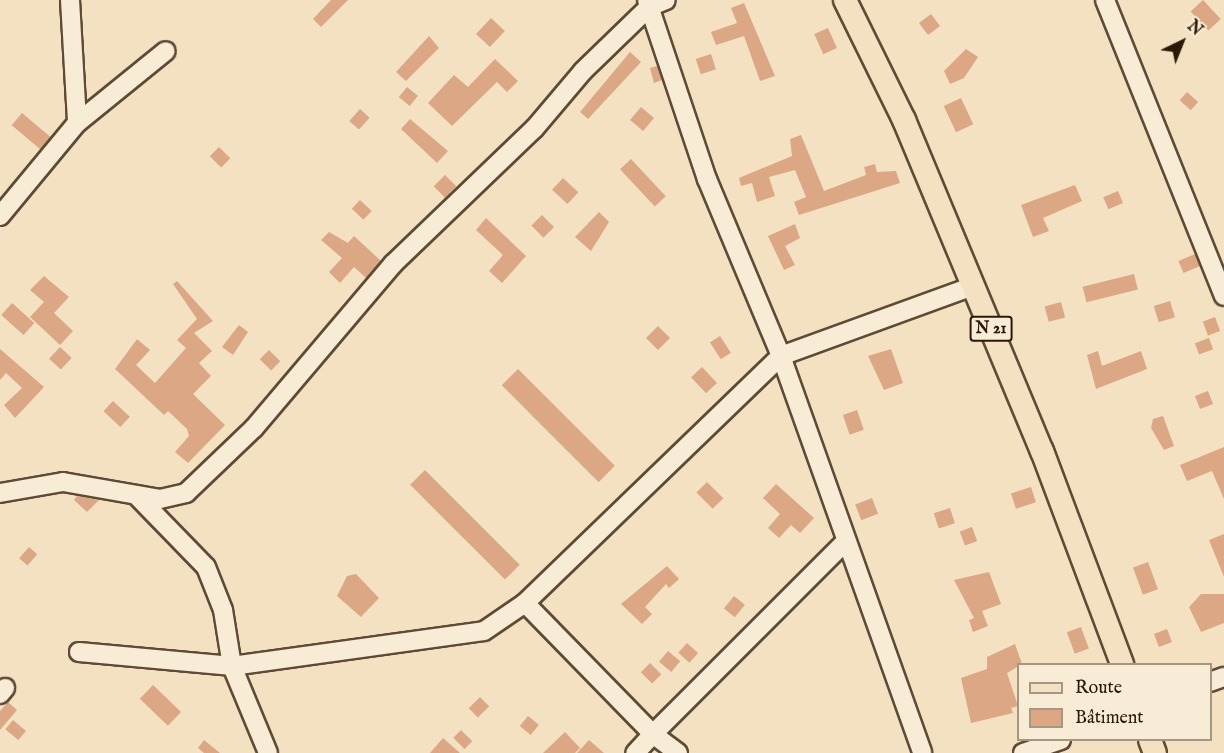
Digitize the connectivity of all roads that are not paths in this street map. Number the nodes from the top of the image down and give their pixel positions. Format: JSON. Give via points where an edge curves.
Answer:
{"nodes":[{"id":1,"x":70,"y":0,"type":"edge"},
{"id":2,"x":666,"y":0,"type":"edge"},
{"id":3,"x":845,"y":0,"type":"edge"},
{"id":4,"x":1105,"y":0,"type":"edge"},
{"id":5,"x":648,"y":4,"type":"edge"},
{"id":6,"x":166,"y":51,"type":"dead end"},
{"id":7,"x":77,"y":123,"type":"junction"},
{"id":8,"x":0,"y":216,"type":"edge"},
{"id":9,"x":973,"y":286,"type":"junction"},
{"id":10,"x":1224,"y":296,"type":"edge"},
{"id":11,"x":781,"y":356,"type":"junction"},
{"id":12,"x":0,"y":494,"type":"edge"},
{"id":13,"x":136,"y":495,"type":"junction"},
{"id":14,"x":845,"y":542,"type":"junction"},
{"id":15,"x":525,"y":603,"type":"junction"},
{"id":16,"x":79,"y":652,"type":"dead end"},
{"id":17,"x":1122,"y":663,"type":"edge"},
{"id":18,"x":232,"y":666,"type":"junction"},
{"id":19,"x":653,"y":734,"type":"junction"},
{"id":20,"x":1058,"y":741,"type":"edge"},
{"id":21,"x":268,"y":753,"type":"edge"},
{"id":22,"x":635,"y":753,"type":"edge"},
{"id":23,"x":678,"y":753,"type":"edge"},
{"id":24,"x":922,"y":753,"type":"edge"},
{"id":25,"x":1023,"y":753,"type":"edge"}],
"edges":[{"from":1,"to":7,"type":"street"},
{"from":2,"to":5,"type":"street"},
{"from":3,"to":9,"type":"main road","number":"N 21","via":[[904,120]]},
{"from":4,"to":10,"type":"street"},
{"from":5,"to":11,"type":"street","via":[[707,179]]},
{"from":5,"to":13,"type":"street","via":[[534,129],[393,264],[254,428],[186,493],[160,499]]},
{"from":6,"to":7,"type":"street"},
{"from":7,"to":8,"type":"street"},
{"from":9,"to":11,"type":"street"},
{"from":9,"to":17,"type":"main road","number":"N 21","via":[[1042,451]]},
{"from":11,"to":14,"type":"street"},
{"from":11,"to":15,"type":"street"},
{"from":12,"to":13,"type":"street","via":[[63,482]]},
{"from":13,"to":18,"type":"street","via":[[206,567],[223,610]]},
{"from":14,"to":19,"type":"street"},
{"from":14,"to":24,"type":"street"},
{"from":15,"to":18,"type":"street","via":[[484,632]]},
{"from":15,"to":19,"type":"street"},
{"from":16,"to":18,"type":"street"},
{"from":18,"to":21,"type":"street"},
{"from":19,"to":22,"type":"street"},
{"from":19,"to":23,"type":"street"},
{"from":20,"to":25,"type":"street"}]}
